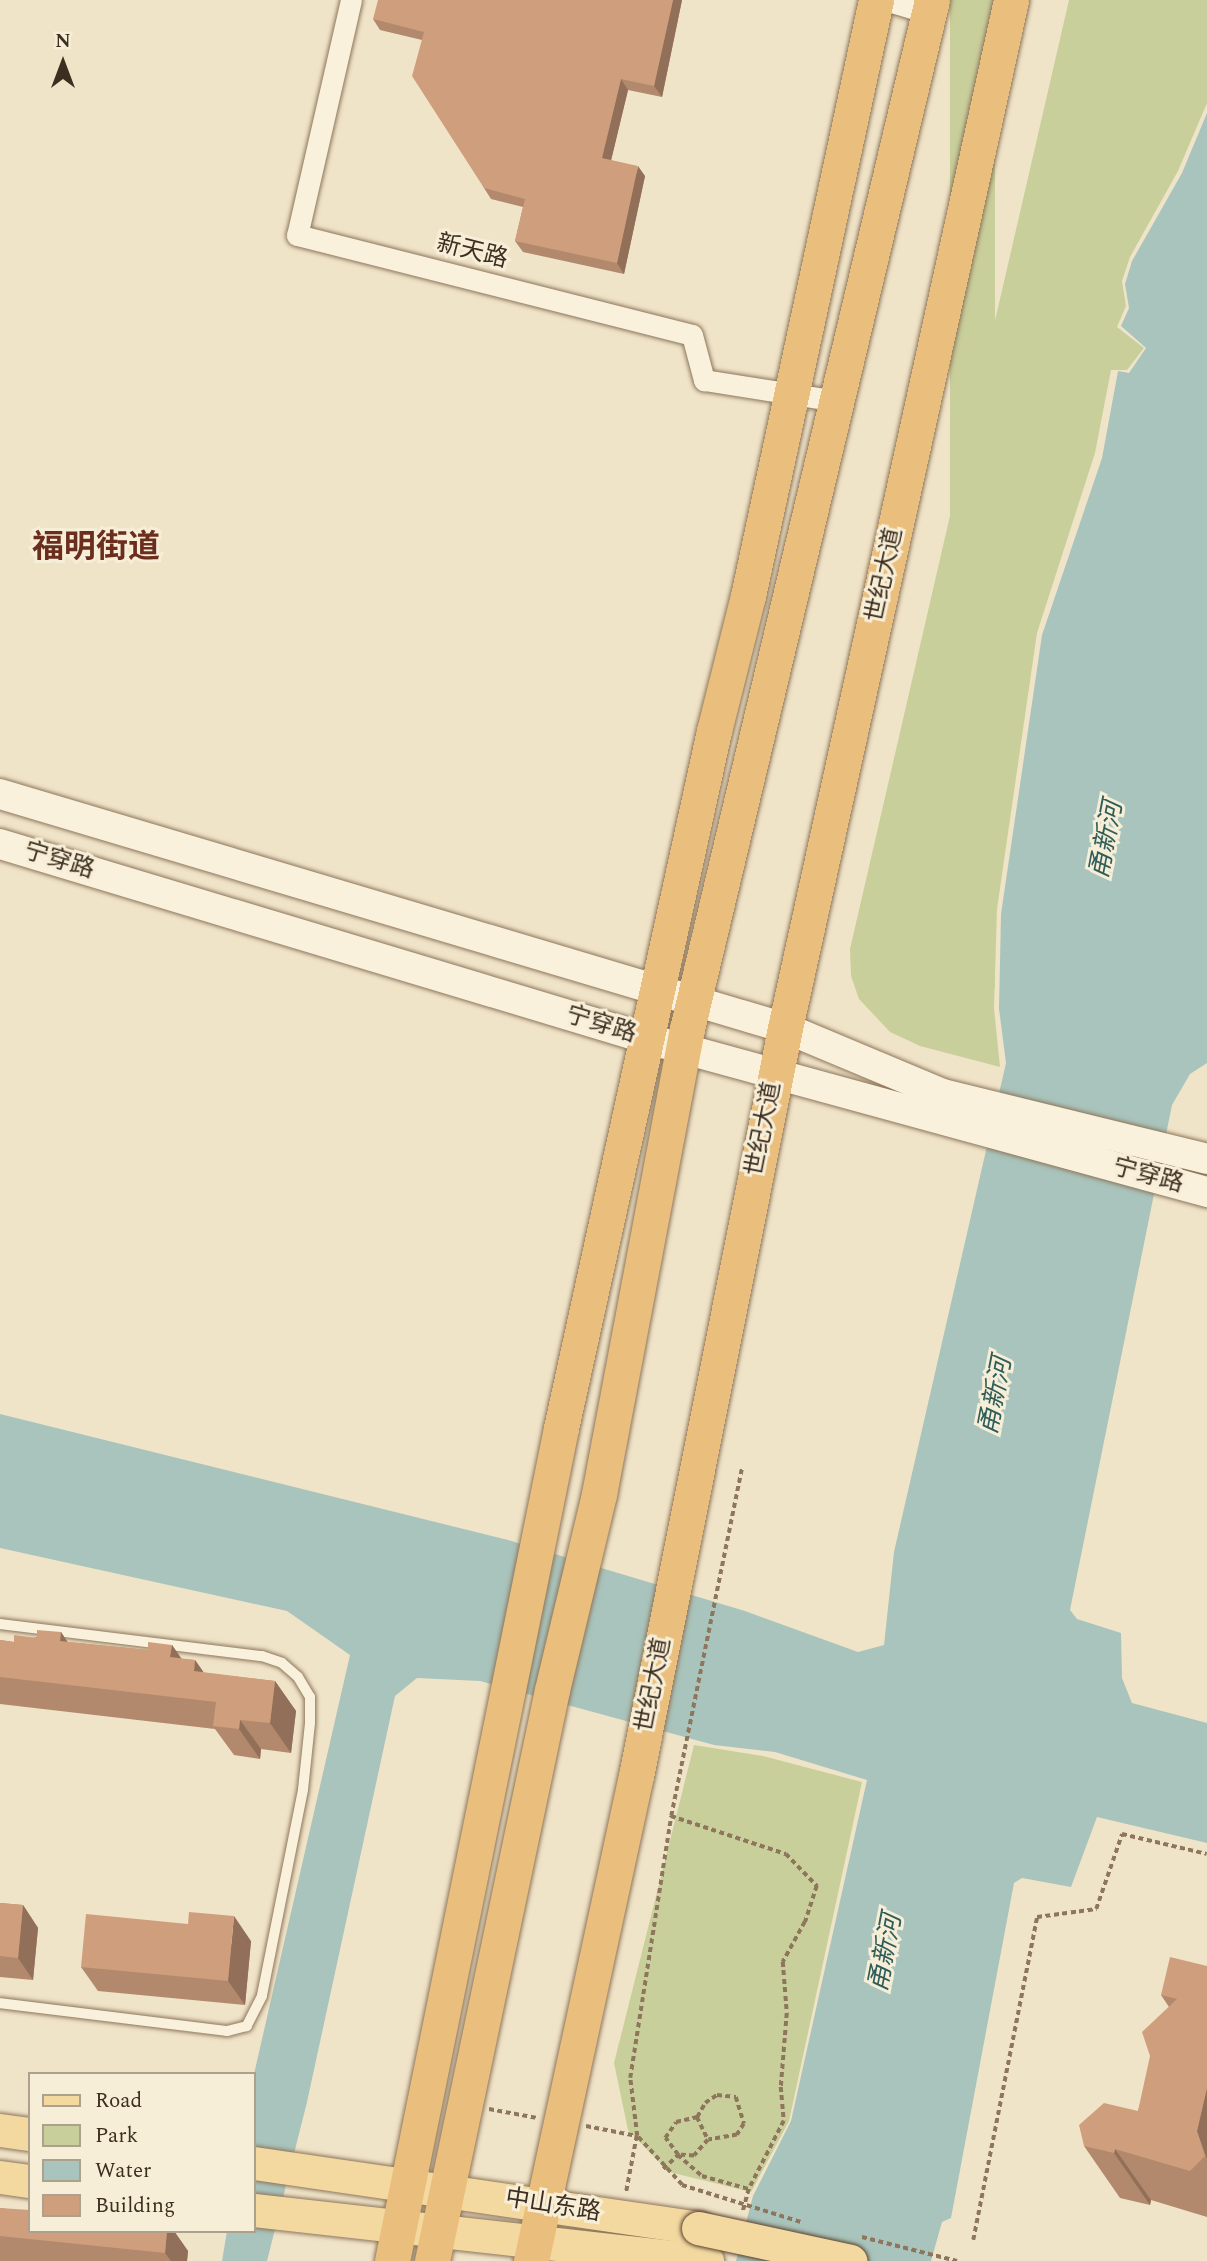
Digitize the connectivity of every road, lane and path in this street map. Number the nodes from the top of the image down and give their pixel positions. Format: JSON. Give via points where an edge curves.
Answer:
{"nodes":[{"id":1,"x":351,"y":0,"type":"edge"},
{"id":2,"x":876,"y":0,"type":"edge"},
{"id":3,"x":885,"y":0,"type":"edge"},
{"id":4,"x":1011,"y":0,"type":"edge"},
{"id":5,"x":930,"y":7,"type":"edge"},
{"id":6,"x":792,"y":393,"type":"junction"},
{"id":7,"x":836,"y":401,"type":"junction"},
{"id":8,"x":0,"y":794,"type":"edge"},
{"id":9,"x":0,"y":844,"type":"edge"},
{"id":10,"x":659,"y":990,"type":"junction"},
{"id":11,"x":694,"y":1000,"type":"junction"},
{"id":12,"x":785,"y":1028,"type":"junction"},
{"id":13,"x":648,"y":1039,"type":"junction"},
{"id":14,"x":684,"y":1048,"type":"junction"},
{"id":15,"x":775,"y":1075,"type":"junction"},
{"id":16,"x":1207,"y":1159,"type":"edge"},
{"id":17,"x":1207,"y":1192,"type":"edge"},
{"id":18,"x":742,"y":1467,"type":"dead end"},
{"id":19,"x":0,"y":1624,"type":"edge"},
{"id":20,"x":671,"y":1816,"type":"junction"},
{"id":21,"x":1207,"y":1854,"type":"edge"},
{"id":22,"x":0,"y":2003,"type":"edge"},
{"id":23,"x":697,"y":2117,"type":"junction"},
{"id":24,"x":0,"y":2130,"type":"edge"},
{"id":25,"x":28,"y":2134,"type":"edge"},
{"id":26,"x":708,"y":2140,"type":"junction"},
{"id":27,"x":678,"y":2155,"type":"junction"},
{"id":28,"x":256,"y":2162,"type":"edge"},
{"id":29,"x":663,"y":2169,"type":"junction"},
{"id":30,"x":0,"y":2177,"type":"edge"},
{"id":31,"x":28,"y":2181,"type":"edge"},
{"id":32,"x":407,"y":2184,"type":"junction"},
{"id":33,"x":749,"y":2189,"type":"junction"},
{"id":34,"x":449,"y":2190,"type":"junction"},
{"id":35,"x":544,"y":2204,"type":"junction"},
{"id":36,"x":256,"y":2210,"type":"edge"},
{"id":37,"x":740,"y":2223,"type":"dead end"},
{"id":38,"x":809,"y":2224,"type":"dead end"},
{"id":39,"x":398,"y":2227,"type":"junction"},
{"id":40,"x":973,"y":2240,"type":"dead end"},
{"id":41,"x":435,"y":2246,"type":"edge"},
{"id":42,"x":850,"y":2247,"type":"edge"},
{"id":43,"x":701,"y":2249,"type":"edge"},
{"id":44,"x":533,"y":2251,"type":"edge"},
{"id":45,"x":570,"y":2253,"type":"edge"},
{"id":46,"x":392,"y":2261,"type":"edge"},
{"id":47,"x":957,"y":2261,"type":"edge"}],
"edges":[{"from":1,"to":6,"type":"street","name":"新天路","via":[[297,234],[692,335],[704,380]]},
{"from":2,"to":6,"type":"highway"},
{"from":3,"to":5,"type":"street"},
{"from":4,"to":12,"type":"highway","name":"世纪大道"},
{"from":5,"to":7,"type":"highway"},
{"from":6,"to":7,"type":"street","name":"新天路"},
{"from":6,"to":10,"type":"highway"},
{"from":7,"to":11,"type":"highway"},
{"from":8,"to":10,"type":"main road","name":"宁穿路"},
{"from":9,"to":13,"type":"main road","name":"宁穿路"},
{"from":10,"to":11,"type":"main road","name":"宁穿路"},
{"from":10,"to":13,"type":"highway"},
{"from":11,"to":12,"type":"main road","name":"宁穿路"},
{"from":11,"to":14,"type":"highway"},
{"from":12,"to":15,"type":"highway","name":"世纪大道"},
{"from":12,"to":16,"type":"main road","name":"宁穿路","via":[[943,1094]]},
{"from":13,"to":14,"type":"main road","name":"宁穿路"},
{"from":13,"to":32,"type":"highway"},
{"from":14,"to":15,"type":"main road","name":"宁穿路"},
{"from":14,"to":34,"type":"highway","via":[[599,1494],[552,1690]]},
{"from":15,"to":17,"type":"main road","name":"宁穿路"},
{"from":15,"to":35,"type":"highway","name":"世纪大道","via":[[649,1710]]},
{"from":18,"to":20,"type":"path"},
{"from":19,"to":22,"type":"lane","via":[[261,1656],[282,1663],[298,1677],[310,1697],[310,1723],[303,1790],[262,1996],[247,2026],[227,2031]]},
{"from":20,"to":29,"type":"path","via":[[630,2078],[637,2136]]},
{"from":20,"to":33,"type":"path","via":[[786,1854],[817,1886],[805,1922],[783,1962],[787,2013],[780,2087],[784,2121]]},
{"from":21,"to":40,"type":"path","via":[[1122,1834],[1096,1909],[1037,1917]]},
{"from":23,"to":26,"type":"path"},
{"from":23,"to":26,"type":"path","via":[[717,2095],[736,2097],[744,2124],[737,2135]]},
{"from":23,"to":27,"type":"path","via":[[676,2122],[665,2138]]},
{"from":24,"to":25,"type":"main road"},
{"from":26,"to":27,"type":"path","via":[[694,2156]]},
{"from":27,"to":29,"type":"path"},
{"from":27,"to":33,"type":"path","via":[[702,2176]]},
{"from":28,"to":32,"type":"main road","name":"中山东路"},
{"from":29,"to":38,"type":"path","bridge":true,"via":[[682,2185]]},
{"from":30,"to":31,"type":"main road"},
{"from":32,"to":34,"type":"main road","name":"中山东路"},
{"from":32,"to":39,"type":"highway"},
{"from":33,"to":37,"type":"path"},
{"from":34,"to":35,"type":"main road","name":"中山东路"},
{"from":34,"to":41,"type":"highway"},
{"from":35,"to":43,"type":"main road","name":"中山东路"},
{"from":35,"to":44,"type":"highway","name":"世纪大道"},
{"from":36,"to":39,"type":"main road","name":"中山东路"},
{"from":39,"to":41,"type":"main road","name":"中山东路"},
{"from":39,"to":46,"type":"highway"},
{"from":41,"to":44,"type":"main road","name":"中山东路"},
{"from":42,"to":43,"type":"main road","name":"中山东路","bridge":true},
{"from":42,"to":47,"type":"path","bridge":true},
{"from":43,"to":45,"type":"main road","name":"中山东路"},
{"from":44,"to":45,"type":"main road","name":"中山东路"}]}
